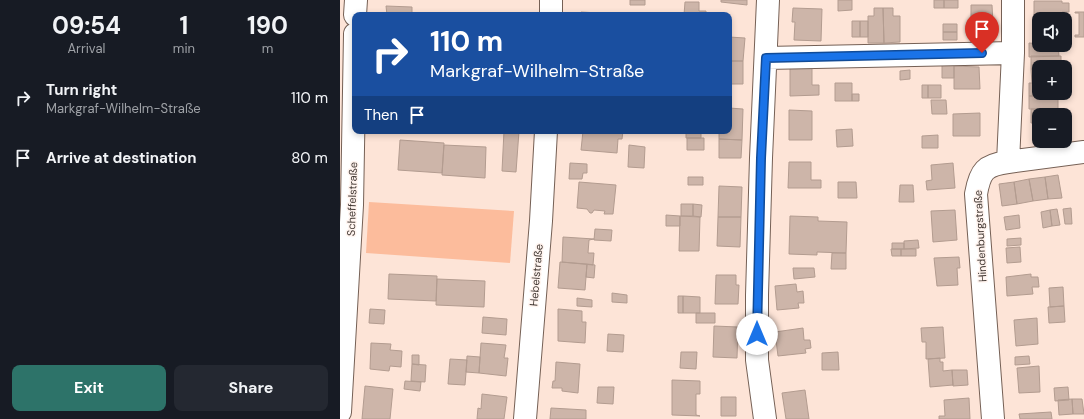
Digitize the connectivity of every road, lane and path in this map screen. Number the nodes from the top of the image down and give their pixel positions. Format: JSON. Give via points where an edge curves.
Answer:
{"nodes":[{"id":1,"x":356,"y":0,"type":"edge"},
{"id":2,"x":552,"y":0,"type":"edge"},
{"id":3,"x":768,"y":0,"type":"edge"},
{"id":4,"x":1012,"y":0,"type":"edge"},
{"id":5,"x":355,"y":12,"type":"edge"},
{"id":6,"x":551,"y":12,"type":"edge"},
{"id":7,"x":1013,"y":52,"type":"junction"},
{"id":8,"x":766,"y":58,"type":"junction"},
{"id":9,"x":353,"y":134,"type":"edge"},
{"id":10,"x":546,"y":134,"type":"edge"},
{"id":11,"x":1084,"y":152,"type":"edge"},
{"id":12,"x":1008,"y":162,"type":"junction"},
{"id":13,"x":340,"y":412,"type":"edge"},
{"id":14,"x":525,"y":419,"type":"edge"},
{"id":15,"x":764,"y":419,"type":"edge"},
{"id":16,"x":993,"y":419,"type":"edge"}],
"edges":[{"from":1,"to":5,"type":"street"},
{"from":2,"to":6,"type":"street"},
{"from":3,"to":8,"type":"street"},
{"from":4,"to":7,"type":"street"},
{"from":7,"to":8,"type":"street"},
{"from":7,"to":12,"type":"street"},
{"from":8,"to":15,"type":"street","via":[[757,295],[757,360]]},
{"from":9,"to":13,"type":"street","name":"Scheffelstraße","via":[[352,205]]},
{"from":10,"to":14,"type":"street","name":"Hebelstraße"},
{"from":11,"to":12,"type":"street","name":"Hindenburgstraße"},
{"from":12,"to":16,"type":"street","name":"Hindenburgstraße","via":[[995,164],[985,170],[978,180],[976,194]]}]}
